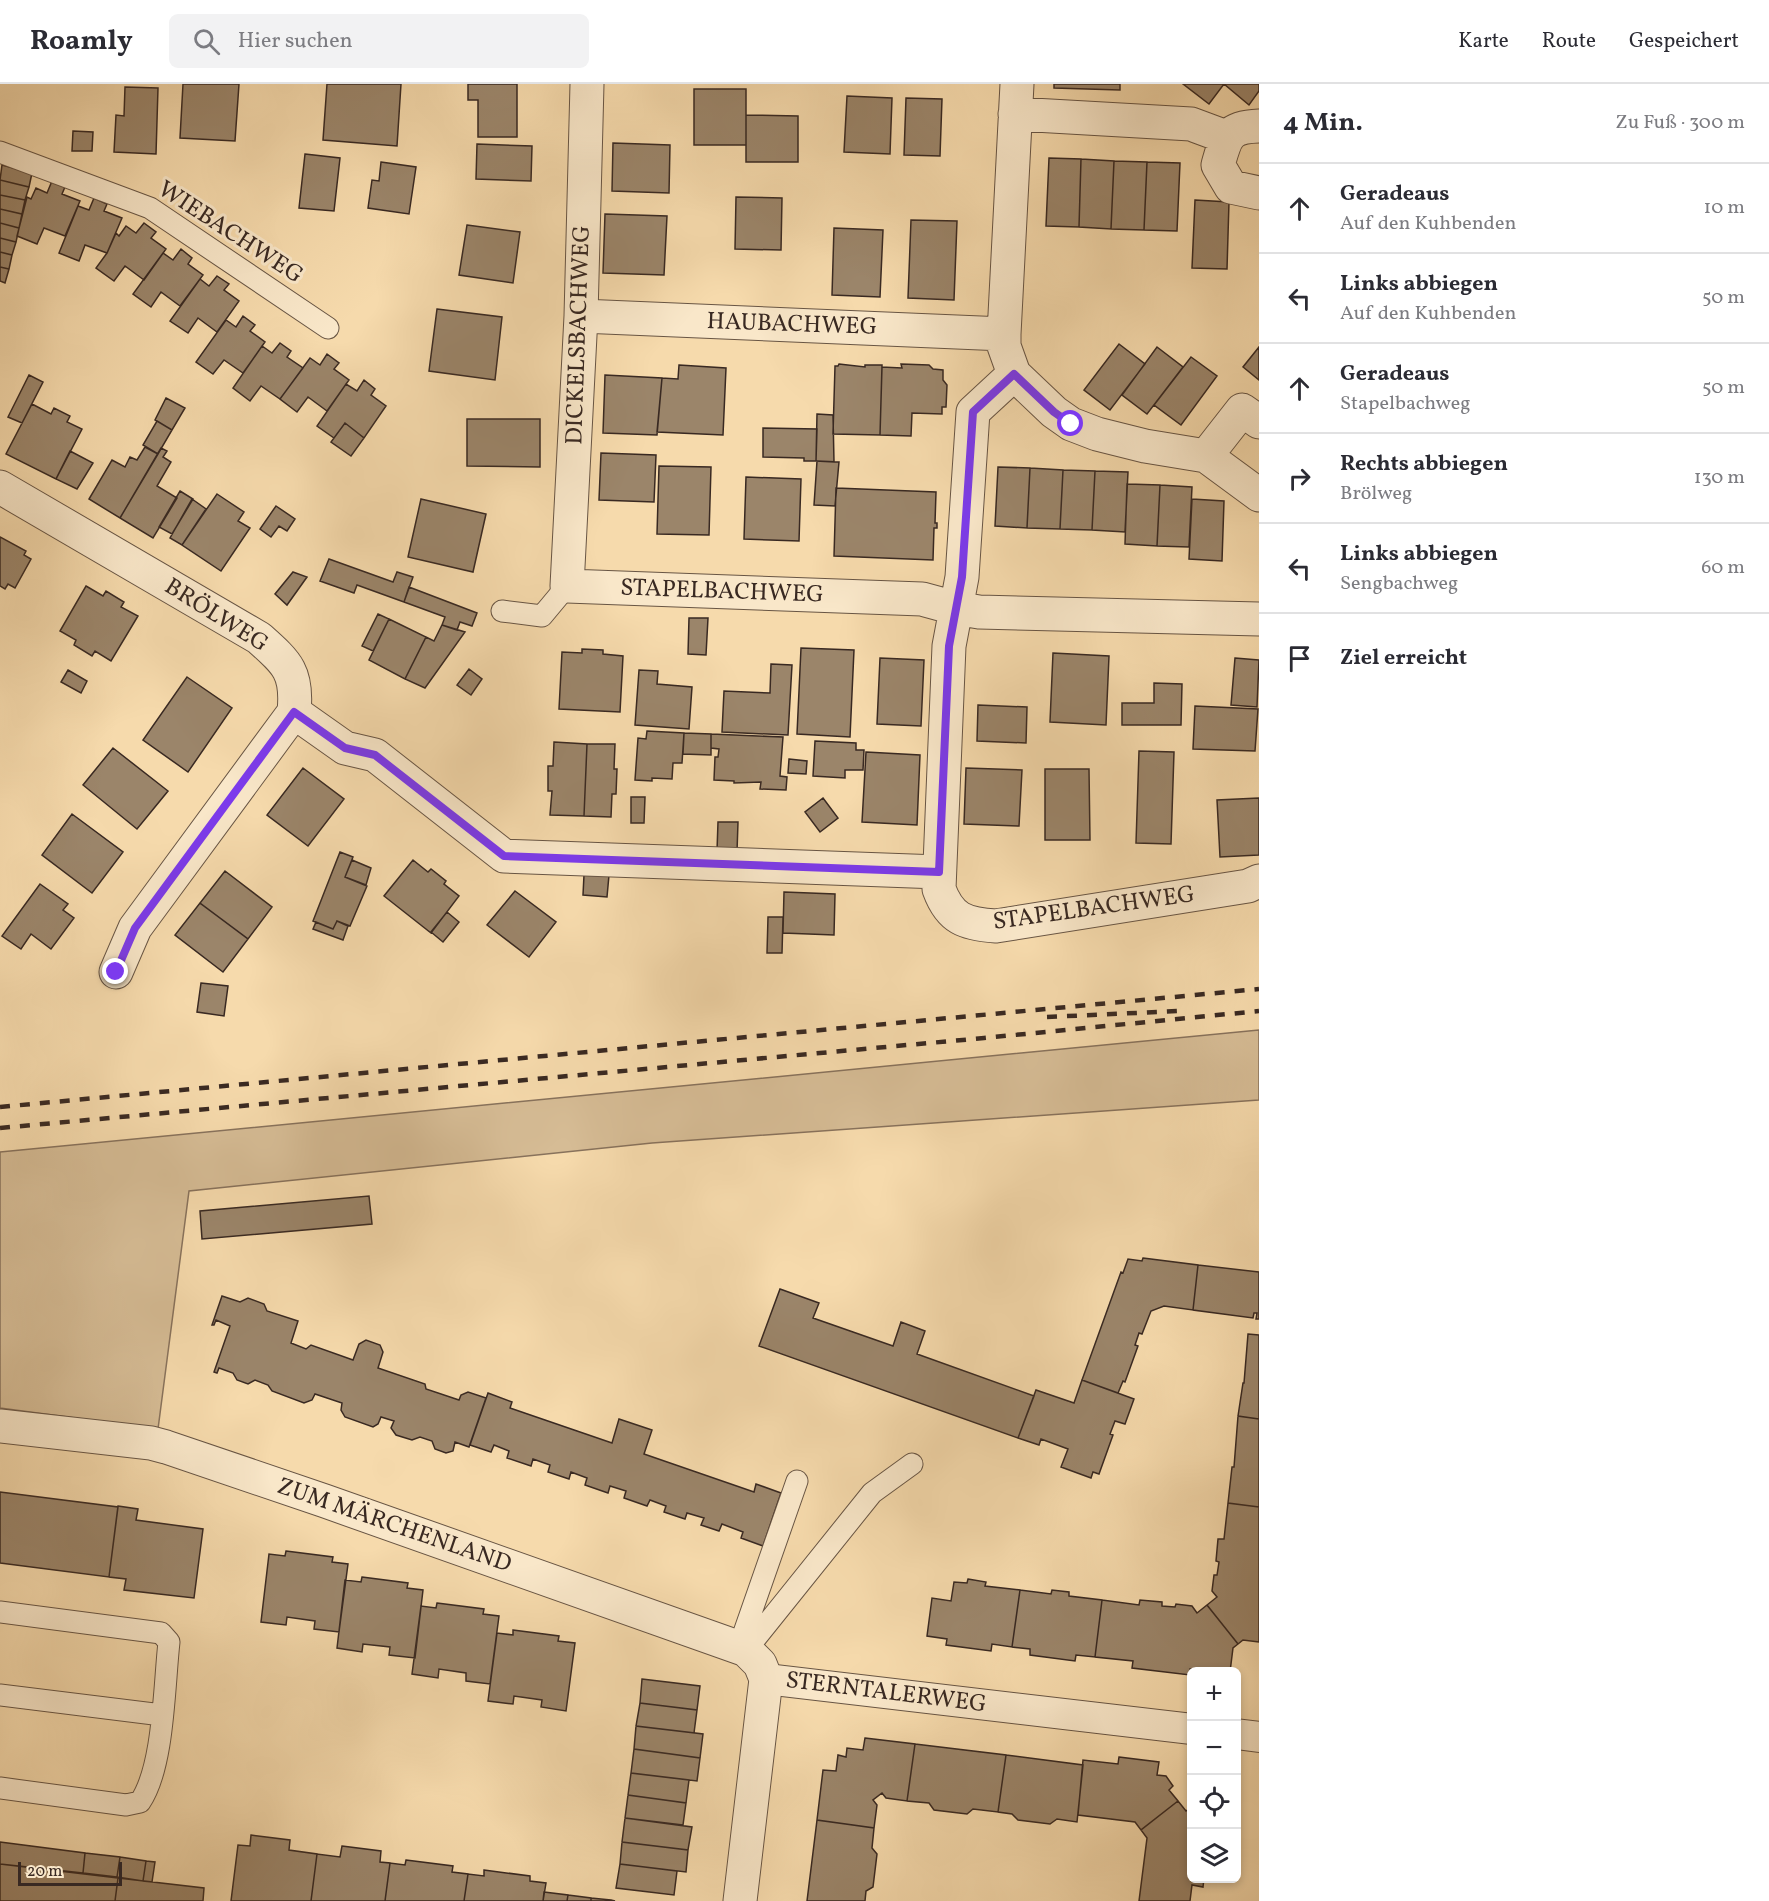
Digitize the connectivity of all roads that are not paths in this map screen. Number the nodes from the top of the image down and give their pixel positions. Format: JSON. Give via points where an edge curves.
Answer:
{"nodes":[{"id":1,"x":586,"y":84,"type":"edge"},
{"id":2,"x":1016,"y":99,"type":"edge"},
{"id":3,"x":1259,"y":126,"type":"edge"},
{"id":4,"x":1226,"y":137,"type":"junction"},
{"id":5,"x":0,"y":152,"type":"edge"},
{"id":6,"x":1259,"y":193,"type":"edge"},
{"id":7,"x":581,"y":316,"type":"junction"},
{"id":8,"x":328,"y":328,"type":"dead end"},
{"id":9,"x":1004,"y":334,"type":"junction"},
{"id":10,"x":1014,"y":374,"type":"junction"},
{"id":11,"x":1259,"y":422,"type":"edge"},
{"id":12,"x":1206,"y":456,"type":"junction"},
{"id":13,"x":0,"y":487,"type":"edge"},
{"id":14,"x":1259,"y":495,"type":"edge"},
{"id":15,"x":567,"y":586,"type":"junction"},
{"id":16,"x":955,"y":608,"type":"junction"},
{"id":17,"x":502,"y":611,"type":"dead end"},
{"id":18,"x":1259,"y":619,"type":"edge"},
{"id":19,"x":294,"y":712,"type":"junction"},
{"id":20,"x":939,"y":872,"type":"junction"},
{"id":21,"x":1259,"y":881,"type":"edge"},
{"id":22,"x":116,"y":972,"type":"dead end"},
{"id":23,"x":0,"y":1426,"type":"edge"},
{"id":24,"x":912,"y":1464,"type":"dead end"},
{"id":25,"x":798,"y":1480,"type":"dead end"},
{"id":26,"x":0,"y":1612,"type":"edge"},
{"id":27,"x":743,"y":1649,"type":"junction"},
{"id":28,"x":766,"y":1679,"type":"junction"},
{"id":29,"x":0,"y":1695,"type":"edge"},
{"id":30,"x":162,"y":1715,"type":"junction"},
{"id":31,"x":1187,"y":1729,"type":"edge"},
{"id":32,"x":1241,"y":1735,"type":"edge"},
{"id":33,"x":1259,"y":1737,"type":"edge"},
{"id":34,"x":0,"y":1788,"type":"edge"},
{"id":35,"x":740,"y":1901,"type":"edge"}],
"edges":[{"from":1,"to":7,"type":"street","name":"DICKELSBACHWEG"},
{"from":2,"to":4,"type":"street","via":[[1191,124]]},
{"from":2,"to":9,"type":"street"},
{"from":3,"to":4,"type":"street","via":[[1241,126]]},
{"from":4,"to":6,"type":"street","via":[[1218,165],[1231,187]]},
{"from":5,"to":8,"type":"lane","name":"WIEBACHWEG","via":[[150,208]]},
{"from":7,"to":9,"type":"street","name":"HAUBACHWEG"},
{"from":7,"to":15,"type":"street","name":"DICKELSBACHWEG"},
{"from":9,"to":10,"type":"street"},
{"from":10,"to":12,"type":"street","via":[[1071,424],[1145,446]]},
{"from":10,"to":16,"type":"street","via":[[973,412],[962,577]]},
{"from":11,"to":12,"type":"street","via":[[1242,410]]},
{"from":12,"to":14,"type":"street"},
{"from":13,"to":19,"type":"street","name":"BRÖLWEG","via":[[259,638],[281,658],[294,680]]},
{"from":15,"to":16,"type":"street","name":"STAPELBACHWEG","via":[[922,599]]},
{"from":15,"to":17,"type":"lane","via":[[542,616]]},
{"from":16,"to":18,"type":"street","name":"STAPELBACHWEG","via":[[979,612]]},
{"from":16,"to":20,"type":"street","name":"STAPELBACHWEG","via":[[949,646]]},
{"from":19,"to":20,"type":"street","via":[[345,748],[375,755],[504,856]]},
{"from":19,"to":22,"type":"street","via":[[135,928]]},
{"from":20,"to":21,"type":"street","name":"STAPELBACHWEG","via":[[944,903],[959,919],[996,926],[1248,886]]},
{"from":23,"to":27,"type":"street","name":"ZUM MÄRCHENLAND","via":[[152,1443]]},
{"from":24,"to":27,"type":"lane","via":[[872,1493]]},
{"from":25,"to":27,"type":"lane"},
{"from":26,"to":30,"type":"lane","via":[[162,1633],[169,1642]]},
{"from":27,"to":28,"type":"street","via":[[760,1664]]},
{"from":28,"to":31,"type":"street","name":"STERNTALERWEG"},
{"from":28,"to":35,"type":"street","name":"STERNTALERWEG"},
{"from":29,"to":30,"type":"lane"},
{"from":30,"to":34,"type":"lane","via":[[158,1753],[148,1790],[140,1802],[126,1805]]},
{"from":32,"to":33,"type":"street"}]}
